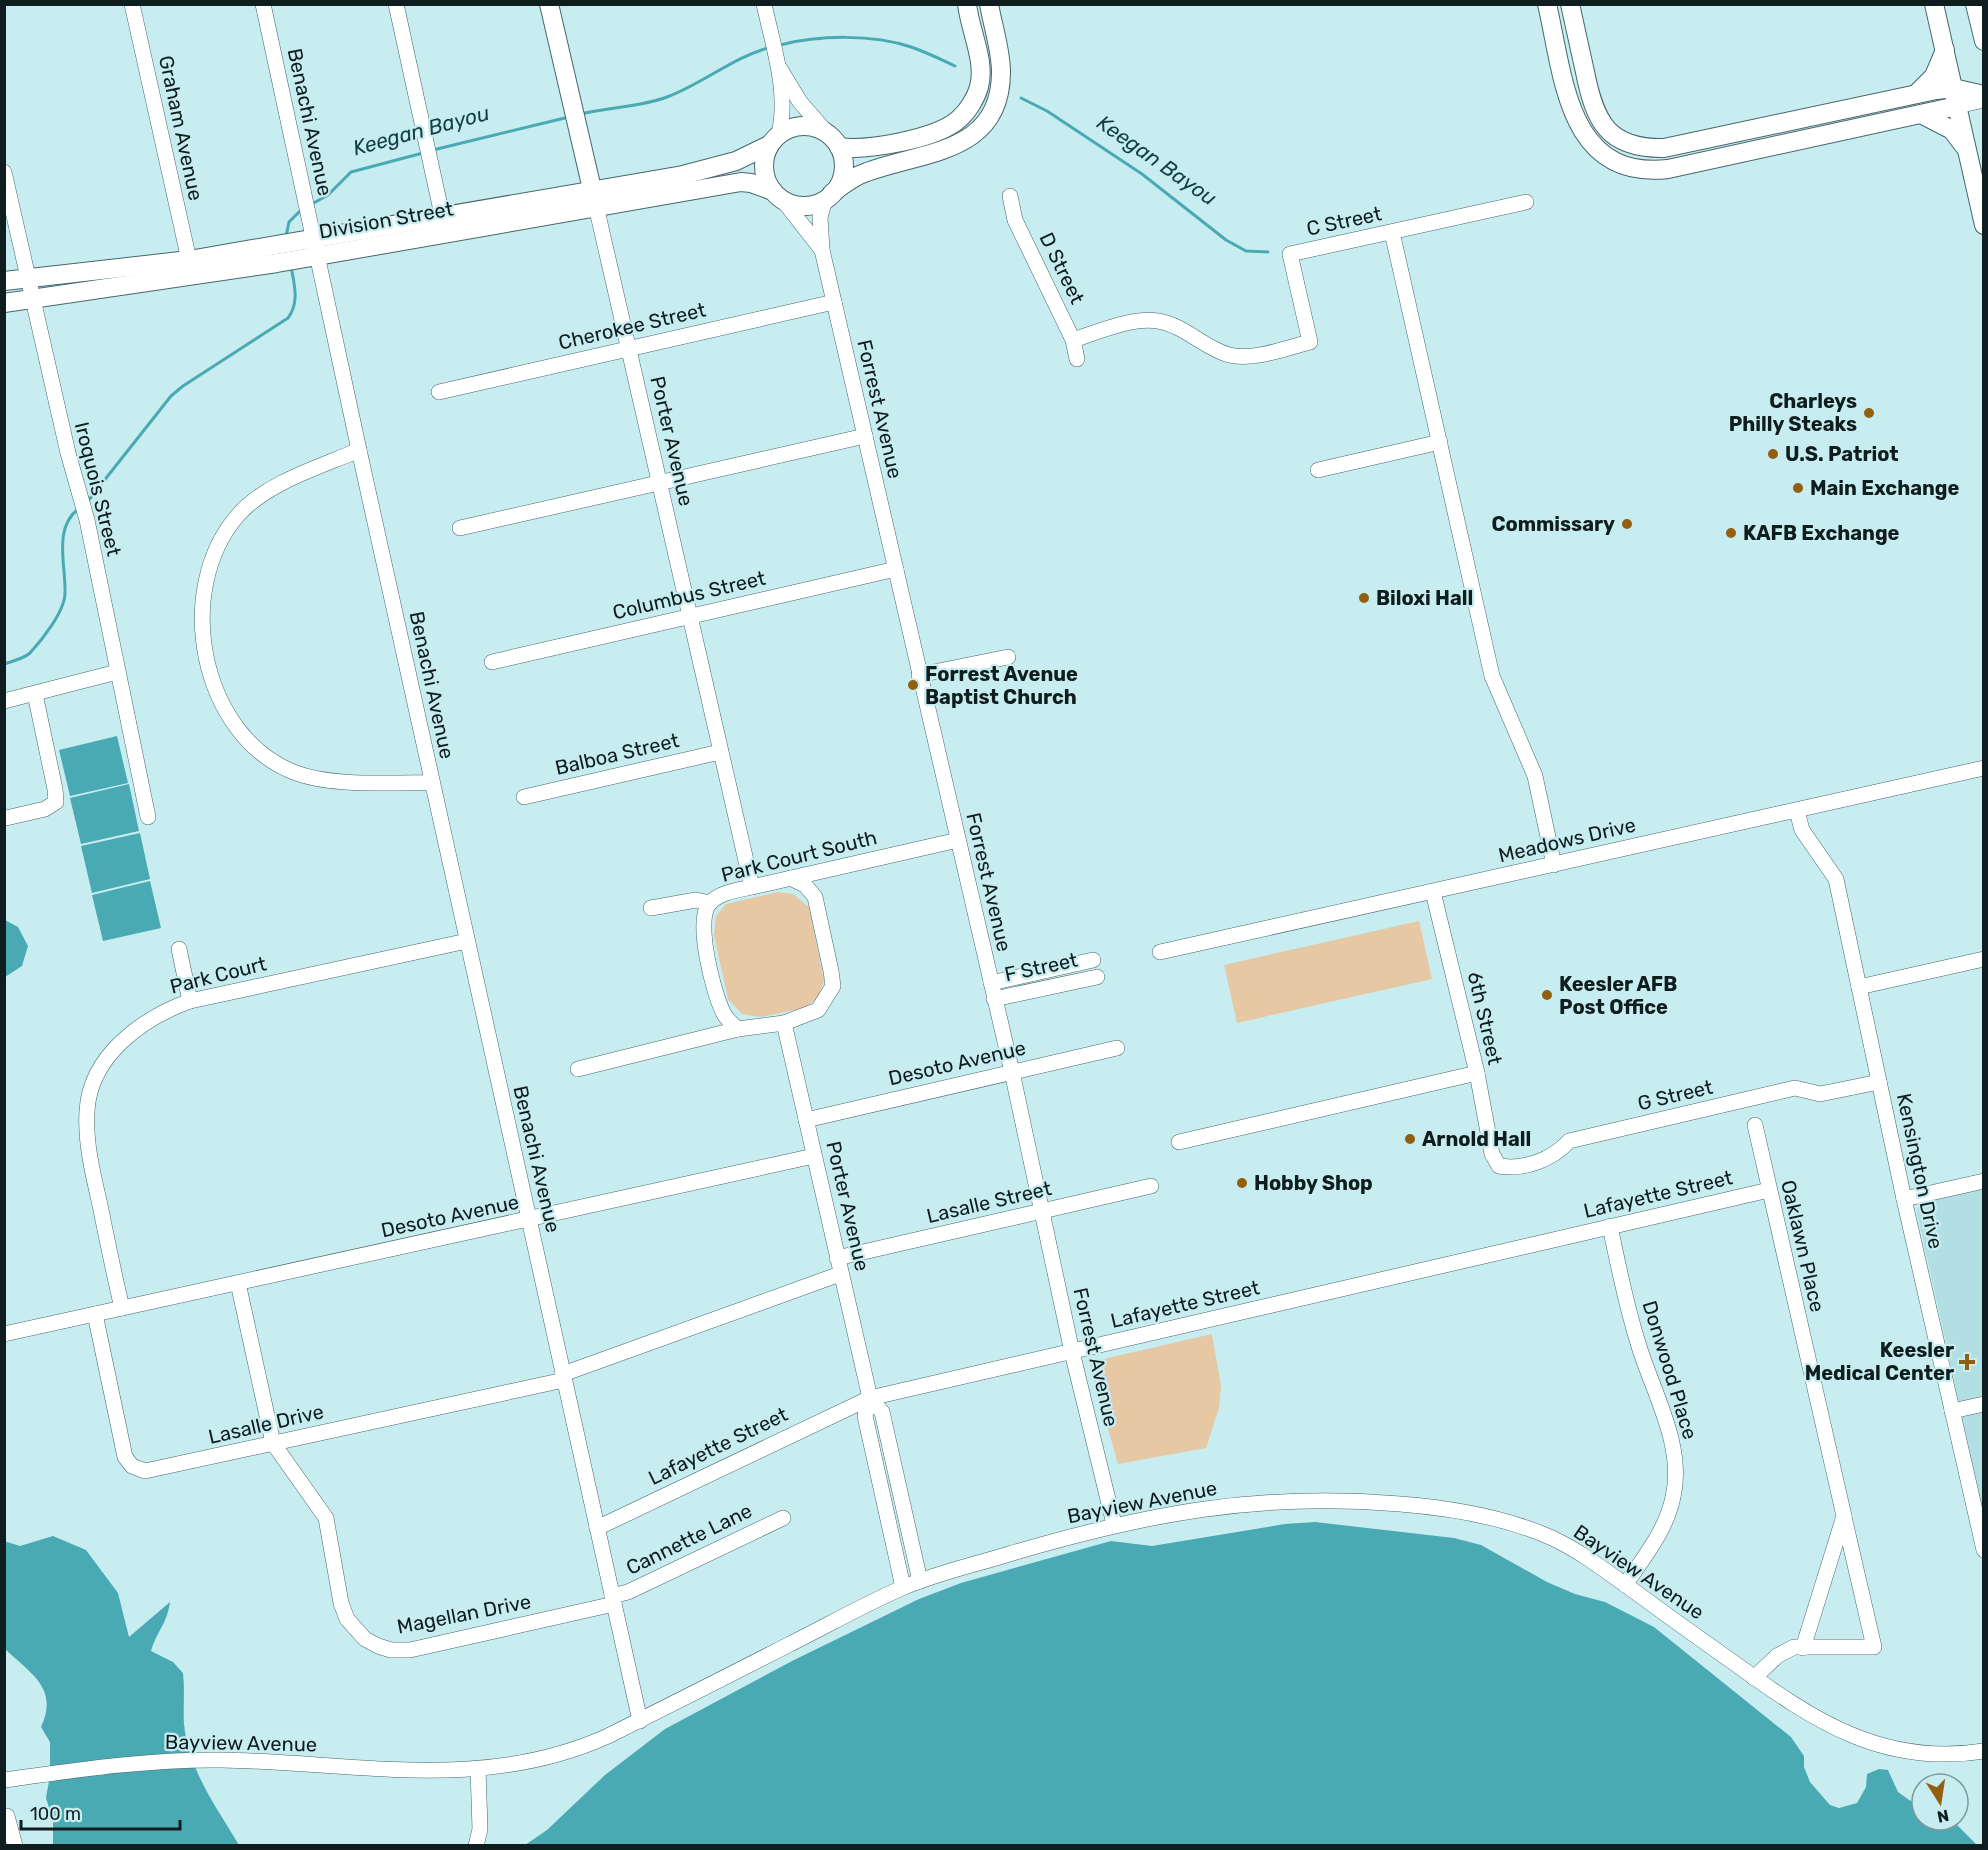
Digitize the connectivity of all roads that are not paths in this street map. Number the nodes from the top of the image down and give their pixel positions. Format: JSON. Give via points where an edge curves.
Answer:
{"nodes":[{"id":1,"x":132,"y":4,"type":"edge"},
{"id":2,"x":263,"y":4,"type":"edge"},
{"id":3,"x":396,"y":4,"type":"edge"},
{"id":4,"x":549,"y":4,"type":"edge"},
{"id":5,"x":764,"y":4,"type":"edge"},
{"id":6,"x":967,"y":4,"type":"edge"},
{"id":7,"x":989,"y":4,"type":"edge"},
{"id":8,"x":1547,"y":4,"type":"edge"},
{"id":9,"x":1570,"y":4,"type":"edge"},
{"id":10,"x":1934,"y":4,"type":"edge"},
{"id":11,"x":1976,"y":4,"type":"edge"},
{"id":12,"x":1983,"y":40,"type":"edge"},
{"id":13,"x":1945,"y":50,"type":"junction"},
{"id":14,"x":777,"y":60,"type":"junction"},
{"id":15,"x":1916,"y":94,"type":"junction"},
{"id":16,"x":1983,"y":94,"type":"edge"},
{"id":17,"x":1955,"y":97,"type":"junction"},
{"id":18,"x":1983,"y":100,"type":"edge"},
{"id":19,"x":1921,"y":114,"type":"junction"},
{"id":20,"x":826,"y":132,"type":"junction"},
{"id":21,"x":774,"y":140,"type":"junction"},
{"id":22,"x":839,"y":147,"type":"junction"},
{"id":23,"x":1967,"y":150,"type":"junction"},
{"id":24,"x":4,"y":172,"type":"edge"},
{"id":25,"x":777,"y":195,"type":"junction"},
{"id":26,"x":829,"y":196,"type":"junction"},
{"id":27,"x":1010,"y":196,"type":"dead end"},
{"id":28,"x":594,"y":198,"type":"junction"},
{"id":29,"x":1526,"y":202,"type":"dead end"},
{"id":30,"x":442,"y":215,"type":"junction"},
{"id":31,"x":1983,"y":225,"type":"edge"},
{"id":32,"x":1392,"y":232,"type":"junction"},
{"id":33,"x":300,"y":235,"type":"junction"},
{"id":34,"x":822,"y":250,"type":"junction"},
{"id":35,"x":309,"y":257,"type":"junction"},
{"id":36,"x":189,"y":260,"type":"junction"},
{"id":37,"x":28,"y":278,"type":"junction"},
{"id":38,"x":4,"y":281,"type":"edge"},
{"id":39,"x":32,"y":300,"type":"junction"},
{"id":40,"x":834,"y":302,"type":"junction"},
{"id":41,"x":4,"y":303,"type":"edge"},
{"id":42,"x":1073,"y":340,"type":"junction"},
{"id":43,"x":628,"y":348,"type":"junction"},
{"id":44,"x":1077,"y":359,"type":"dead end"},
{"id":45,"x":439,"y":392,"type":"dead end"},
{"id":46,"x":865,"y":436,"type":"junction"},
{"id":47,"x":1440,"y":442,"type":"junction"},
{"id":48,"x":358,"y":450,"type":"junction"},
{"id":49,"x":1318,"y":470,"type":"dead end"},
{"id":50,"x":659,"y":482,"type":"junction"},
{"id":51,"x":460,"y":528,"type":"dead end"},
{"id":52,"x":896,"y":569,"type":"junction"},
{"id":53,"x":690,"y":616,"type":"junction"},
{"id":54,"x":1008,"y":657,"type":"dead end"},
{"id":55,"x":492,"y":662,"type":"dead end"},
{"id":56,"x":117,"y":672,"type":"junction"},
{"id":57,"x":919,"y":675,"type":"junction"},
{"id":58,"x":34,"y":694,"type":"junction"},
{"id":59,"x":4,"y":701,"type":"edge"},
{"id":60,"x":720,"y":752,"type":"junction"},
{"id":61,"x":1983,"y":768,"type":"edge"},
{"id":62,"x":432,"y":783,"type":"junction"},
{"id":63,"x":524,"y":797,"type":"dead end"},
{"id":64,"x":1797,"y":811,"type":"junction"},
{"id":65,"x":148,"y":817,"type":"dead end"},
{"id":66,"x":6,"y":818,"type":"dead end"},
{"id":67,"x":958,"y":840,"type":"junction"},
{"id":68,"x":1554,"y":865,"type":"junction"},
{"id":69,"x":790,"y":878,"type":"junction"},
{"id":70,"x":752,"y":887,"type":"junction"},
{"id":71,"x":1433,"y":892,"type":"junction"},
{"id":72,"x":710,"y":903,"type":"junction"},
{"id":73,"x":651,"y":908,"type":"dead end"},
{"id":74,"x":467,"y":941,"type":"junction"},
{"id":75,"x":179,"y":949,"type":"dead end"},
{"id":76,"x":1160,"y":952,"type":"dead end"},
{"id":77,"x":1983,"y":959,"type":"edge"},
{"id":78,"x":1093,"y":960,"type":"dead end"},
{"id":79,"x":1097,"y":977,"type":"dead end"},
{"id":80,"x":991,"y":983,"type":"junction"},
{"id":81,"x":1859,"y":987,"type":"junction"},
{"id":82,"x":994,"y":999,"type":"junction"},
{"id":83,"x":190,"y":1000,"type":"junction"},
{"id":84,"x":784,"y":1023,"type":"junction"},
{"id":85,"x":738,"y":1029,"type":"junction"},
{"id":86,"x":1117,"y":1048,"type":"dead end"},
{"id":87,"x":578,"y":1069,"type":"dead end"},
{"id":88,"x":1012,"y":1072,"type":"junction"},
{"id":89,"x":1477,"y":1073,"type":"junction"},
{"id":90,"x":1879,"y":1082,"type":"junction"},
{"id":91,"x":806,"y":1120,"type":"junction"},
{"id":92,"x":1755,"y":1125,"type":"dead end"},
{"id":93,"x":1179,"y":1142,"type":"dead end"},
{"id":94,"x":1492,"y":1154,"type":"joint"},
{"id":95,"x":814,"y":1156,"type":"junction"},
{"id":96,"x":1983,"y":1181,"type":"edge"},
{"id":97,"x":1151,"y":1186,"type":"dead end"},
{"id":98,"x":1769,"y":1190,"type":"junction"},
{"id":99,"x":1904,"y":1199,"type":"junction"},
{"id":100,"x":1042,"y":1213,"type":"junction"},
{"id":101,"x":530,"y":1220,"type":"junction"},
{"id":102,"x":1610,"y":1226,"type":"junction"},
{"id":103,"x":837,"y":1258,"type":"junction"},
{"id":104,"x":840,"y":1274,"type":"junction"},
{"id":105,"x":238,"y":1283,"type":"junction"},
{"id":106,"x":122,"y":1308,"type":"junction"},
{"id":107,"x":95,"y":1314,"type":"junction"},
{"id":108,"x":4,"y":1334,"type":"edge"},
{"id":109,"x":1072,"y":1352,"type":"junction"},
{"id":110,"x":564,"y":1377,"type":"junction"},
{"id":111,"x":870,"y":1398,"type":"junction"},
{"id":112,"x":1983,"y":1404,"type":"edge"},
{"id":113,"x":1952,"y":1411,"type":"junction"},
{"id":114,"x":273,"y":1443,"type":"junction"},
{"id":115,"x":1844,"y":1516,"type":"junction"},
{"id":116,"x":783,"y":1518,"type":"dead end"},
{"id":117,"x":1114,"y":1524,"type":"junction"},
{"id":118,"x":597,"y":1528,"type":"junction"},
{"id":119,"x":1983,"y":1550,"type":"edge"},
{"id":120,"x":920,"y":1581,"type":"junction"},
{"id":121,"x":1625,"y":1585,"type":"junction"},
{"id":122,"x":903,"y":1587,"type":"junction"},
{"id":123,"x":613,"y":1600,"type":"junction"},
{"id":124,"x":1803,"y":1648,"type":"junction"},
{"id":125,"x":1754,"y":1677,"type":"junction"},
{"id":126,"x":639,"y":1721,"type":"junction"},
{"id":127,"x":1983,"y":1751,"type":"edge"},
{"id":128,"x":478,"y":1770,"type":"junction"},
{"id":129,"x":4,"y":1780,"type":"edge"},
{"id":130,"x":7,"y":1816,"type":"dead end"},
{"id":131,"x":15,"y":1845,"type":"edge"},
{"id":132,"x":476,"y":1845,"type":"edge"}],
"edges":[{"from":1,"to":36,"type":"street","name":"Graham Avenue"},
{"from":2,"to":33,"type":"street","name":"Benachi Avenue","via":[[304,194]]},
{"from":3,"to":30,"type":"street"},
{"from":4,"to":28,"type":"main road","name":"Porter Avenue"},
{"from":5,"to":14,"type":"street"},
{"from":6,"to":22,"type":"main road","via":[[979,62],[979,87],[960,118],[942,129],[918,136],[860,148]]},
{"from":7,"to":26,"type":"main road","via":[[1000,60],[1000,84],[995,105],[980,127],[940,153],[865,172]]},
{"from":8,"to":19,"type":"main road","via":[[1570,104],[1582,133],[1605,155],[1631,169],[1668,169]]},
{"from":9,"to":15,"type":"main road","via":[[1593,109],[1608,131],[1635,147],[1664,148]]},
{"from":10,"to":13,"type":"main road"},
{"from":11,"to":12,"type":"main road"},
{"from":13,"to":15,"type":"main road","via":[[1934,76]]},
{"from":13,"to":17,"type":"main road"},
{"from":14,"to":20,"type":"street","via":[[800,102]]},
{"from":14,"to":21,"type":"street","via":[[784,109]]},
{"from":15,"to":17,"type":"main road"},
{"from":16,"to":17,"type":"main road"},
{"from":17,"to":18,"type":"street"},
{"from":17,"to":19,"type":"main road"},
{"from":17,"to":23,"type":"main road"},
{"from":19,"to":23,"type":"main road","via":[[1952,130]]},
{"from":20,"to":21,"type":"main road","via":[[802,126]]},
{"from":20,"to":22,"type":"main road"},
{"from":21,"to":25,"type":"main road","via":[[764,169]]},
{"from":21,"to":28,"type":"main road","name":"Division Street","via":[[719,167]]},
{"from":22,"to":26,"type":"main road","via":[[843,171]]},
{"from":23,"to":31,"type":"main road"},
{"from":24,"to":37,"type":"street","name":"Iroquois Street"},
{"from":25,"to":26,"type":"main road","via":[[804,206]]},
{"from":25,"to":28,"type":"main road","name":"Division Street","via":[[741,182]]},
{"from":25,"to":34,"type":"street","name":"Forrest Avenue"},
{"from":26,"to":34,"type":"street","name":"Forrest Avenue","via":[[820,217]]},
{"from":27,"to":42,"type":"street","name":"D Street","via":[[1015,219]]},
{"from":28,"to":30,"type":"main road","name":"Division Street"},
{"from":28,"to":35,"type":"main road","name":"Division Street"},
{"from":28,"to":43,"type":"street","name":"Porter Avenue"},
{"from":29,"to":32,"type":"street","name":"C Street"},
{"from":30,"to":33,"type":"main road","name":"Division Street"},
{"from":32,"to":42,"type":"street","name":"C Street","via":[[1290,254],[1310,342],[1242,356],[1228,355],[1158,321],[1137,322]]},
{"from":32,"to":47,"type":"street"},
{"from":33,"to":35,"type":"street","name":"Benachi Avenue"},
{"from":33,"to":36,"type":"main road","name":"Division Street"},
{"from":34,"to":40,"type":"street","name":"Forrest Avenue"},
{"from":35,"to":39,"type":"main road","name":"Division Street"},
{"from":35,"to":48,"type":"street","name":"Benachi Avenue"},
{"from":36,"to":37,"type":"main road","name":"Division Street"},
{"from":37,"to":38,"type":"main road","name":"Division Street"},
{"from":37,"to":39,"type":"street","name":"Iroquois Street"},
{"from":39,"to":41,"type":"main road","name":"Division Street"},
{"from":39,"to":56,"type":"street","name":"Iroquois Street","via":[[87,520]]},
{"from":40,"to":43,"type":"street","name":"Cherokee Street"},
{"from":40,"to":46,"type":"street","name":"Forrest Avenue"},
{"from":42,"to":44,"type":"street","name":"D Street"},
{"from":43,"to":45,"type":"street","name":"Cherokee Street"},
{"from":43,"to":50,"type":"street","name":"Porter Avenue"},
{"from":46,"to":50,"type":"street"},
{"from":46,"to":52,"type":"street","name":"Forrest Avenue"},
{"from":47,"to":49,"type":"street"},
{"from":47,"to":68,"type":"street","via":[[1492,676],[1535,776]]},
{"from":48,"to":62,"type":"street","name":"Benachi Avenue"},
{"from":48,"to":62,"type":"street","via":[[256,499],[222,535],[206,580],[205,653],[221,698],[240,733],[275,763],[328,780]]},
{"from":50,"to":51,"type":"street"},
{"from":50,"to":53,"type":"street","name":"Porter Avenue"},
{"from":52,"to":53,"type":"street","name":"Columbus Street"},
{"from":52,"to":57,"type":"street","name":"Forrest Avenue"},
{"from":53,"to":55,"type":"street","name":"Columbus Street"},
{"from":53,"to":60,"type":"street","name":"Porter Avenue"},
{"from":54,"to":57,"type":"street"},
{"from":56,"to":58,"type":"street"},
{"from":56,"to":65,"type":"street","name":"Iroquois Street"},
{"from":57,"to":67,"type":"street","name":"Forrest Avenue"},
{"from":58,"to":59,"type":"street"},
{"from":58,"to":66,"type":"street","via":[[56,802],[45,809]]},
{"from":60,"to":63,"type":"street","name":"Balboa Street"},
{"from":60,"to":70,"type":"street","name":"Porter Avenue"},
{"from":61,"to":64,"type":"street","name":"Meadows Drive"},
{"from":62,"to":74,"type":"street","name":"Benachi Avenue"},
{"from":64,"to":68,"type":"street","name":"Meadows Drive"},
{"from":64,"to":81,"type":"street","name":"Kensington Drive","via":[[1802,831],[1836,879]]},
{"from":67,"to":69,"type":"street","name":"Park Court South"},
{"from":67,"to":80,"type":"street","name":"Forrest Avenue"},
{"from":68,"to":71,"type":"street","name":"Meadows Drive"},
{"from":69,"to":70,"type":"street","name":"Park Court South"},
{"from":69,"to":84,"type":"street","via":[[805,885],[815,897],[832,986],[818,1010]]},
{"from":70,"to":72,"type":"street","name":"Park Court South","via":[[723,894]]},
{"from":71,"to":76,"type":"street","name":"Meadows Drive"},
{"from":71,"to":89,"type":"street","name":"6th Street"},
{"from":72,"to":73,"type":"street","name":"Park Court South","via":[[696,900]]},
{"from":72,"to":85,"type":"street","via":[[702,923],[708,958],[722,1011]]},
{"from":74,"to":83,"type":"street","name":"Park Court"},
{"from":74,"to":101,"type":"street","name":"Benachi Avenue"},
{"from":75,"to":83,"type":"street"},
{"from":77,"to":81,"type":"street"},
{"from":78,"to":80,"type":"street","name":"F Street"},
{"from":79,"to":82,"type":"street","name":"F Street"},
{"from":80,"to":82,"type":"street","name":"Forrest Avenue"},
{"from":81,"to":90,"type":"street","name":"Kensington Drive"},
{"from":82,"to":88,"type":"street","name":"Forrest Avenue"},
{"from":83,"to":106,"type":"street","name":"Park Court","via":[[135,1029],[112,1051],[96,1080],[87,1108],[91,1165]]},
{"from":84,"to":85,"type":"street"},
{"from":84,"to":91,"type":"street","name":"Porter Avenue"},
{"from":85,"to":87,"type":"street"},
{"from":86,"to":88,"type":"street","name":"Desoto Avenue"},
{"from":88,"to":91,"type":"street","name":"Desoto Avenue"},
{"from":88,"to":100,"type":"street","name":"Forrest Avenue"},
{"from":89,"to":93,"type":"street"},
{"from":89,"to":94,"type":"street","name":"6th Street"},
{"from":90,"to":94,"type":"street","name":"G Street","via":[[1820,1094],[1795,1088],[1569,1141],[1550,1158],[1509,1167],[1499,1166]]},
{"from":90,"to":99,"type":"street","name":"Kensington Drive"},
{"from":91,"to":95,"type":"street","name":"Porter Avenue"},
{"from":92,"to":98,"type":"street","name":"Oaklawn Place"},
{"from":95,"to":101,"type":"street","name":"Desoto Avenue"},
{"from":95,"to":103,"type":"street","name":"Porter Avenue"},
{"from":96,"to":99,"type":"street"},
{"from":97,"to":100,"type":"street","name":"Lasalle Street"},
{"from":98,"to":102,"type":"street","name":"Lafayette Street"},
{"from":98,"to":115,"type":"street","name":"Oaklawn Place"},
{"from":99,"to":113,"type":"street","name":"Kensington Drive"},
{"from":100,"to":103,"type":"street","name":"Lasalle Street"},
{"from":100,"to":109,"type":"street","name":"Forrest Avenue"},
{"from":101,"to":105,"type":"street","name":"Desoto Avenue"},
{"from":101,"to":110,"type":"street","name":"Benachi Avenue"},
{"from":102,"to":109,"type":"street","name":"Lafayette Street"},
{"from":102,"to":121,"type":"street","name":"Donwood Place","via":[[1637,1340],[1665,1420],[1676,1474],[1662,1532]]},
{"from":103,"to":104,"type":"street","name":"Porter Avenue"},
{"from":104,"to":110,"type":"street"},
{"from":104,"to":111,"type":"street","name":"Porter Avenue"},
{"from":105,"to":106,"type":"street","name":"Desoto Avenue"},
{"from":105,"to":114,"type":"street"},
{"from":106,"to":107,"type":"street","name":"Desoto Avenue"},
{"from":107,"to":108,"type":"street","name":"Desoto Avenue"},
{"from":107,"to":114,"type":"street","name":"Lasalle Drive","via":[[125,1457],[132,1466],[146,1472]]},
{"from":109,"to":111,"type":"street","name":"Lafayette Street"},
{"from":109,"to":117,"type":"street","name":"Forrest Avenue"},
{"from":110,"to":114,"type":"street","name":"Lasalle Drive"},
{"from":110,"to":118,"type":"street","name":"Benachi Avenue"},
{"from":111,"to":118,"type":"street","name":"Lafayette Street"},
{"from":111,"to":120,"type":"street","name":"Porter Avenue","via":[[882,1412]]},
{"from":111,"to":122,"type":"street","name":"Porter Avenue","via":[[865,1416]]},
{"from":112,"to":113,"type":"street"},
{"from":113,"to":119,"type":"street","name":"Kensington Drive"},
{"from":114,"to":123,"type":"street","name":"Magellan Drive","via":[[326,1518],[347,1619],[365,1639],[378,1646],[410,1650]]},
{"from":115,"to":124,"type":"street"},
{"from":115,"to":124,"type":"street","name":"Oaklawn Place","via":[[1874,1647]]},
{"from":116,"to":123,"type":"street","name":"Cannette Lane"},
{"from":117,"to":120,"type":"street","name":"Bayview Avenue"},
{"from":117,"to":121,"type":"street","name":"Bayview Avenue","via":[[1188,1510],[1274,1501],[1352,1500],[1429,1507],[1498,1520],[1552,1538],[1596,1562]]},
{"from":118,"to":123,"type":"street","name":"Benachi Avenue"},
{"from":120,"to":122,"type":"street","name":"Bayview Avenue"},
{"from":121,"to":125,"type":"street","name":"Bayview Avenue"},
{"from":122,"to":126,"type":"street","name":"Bayview Avenue"},
{"from":123,"to":126,"type":"street","name":"Benachi Avenue"},
{"from":124,"to":125,"type":"street","name":"Oaklawn Place","via":[[1788,1650]]},
{"from":125,"to":127,"type":"street","name":"Bayview Avenue","via":[[1788,1703],[1865,1741],[1917,1754]]},
{"from":126,"to":128,"type":"street","name":"Bayview Avenue","via":[[576,1750],[525,1764]]},
{"from":128,"to":129,"type":"street","name":"Bayview Avenue","via":[[419,1772],[218,1760],[98,1767]]},
{"from":128,"to":132,"type":"street","via":[[480,1828]]},
{"from":130,"to":131,"type":"street"}]}
